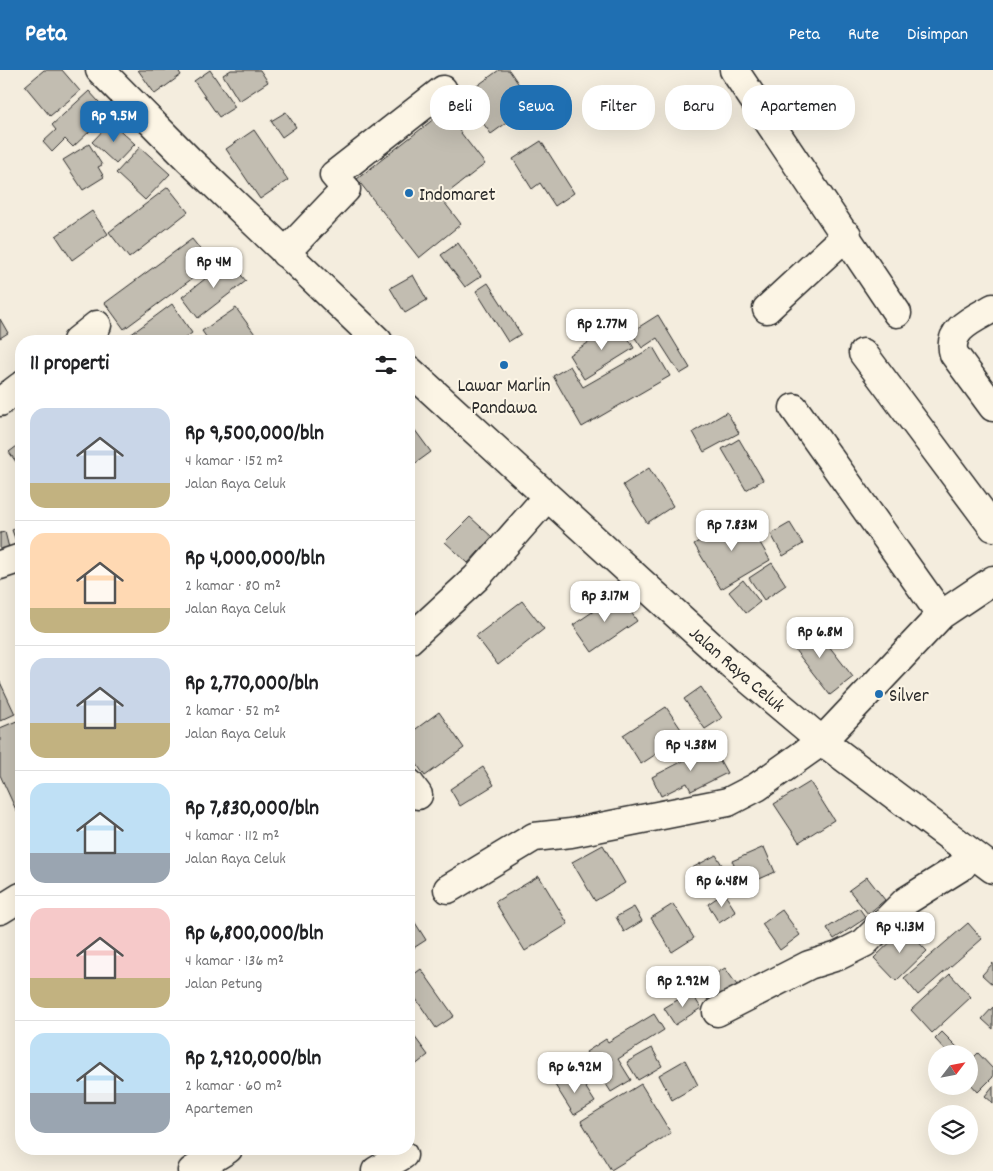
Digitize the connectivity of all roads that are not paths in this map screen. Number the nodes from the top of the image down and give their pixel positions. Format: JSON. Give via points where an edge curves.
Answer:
{"nodes":[{"id":1,"x":100,"y":70,"type":"edge"},
{"id":2,"x":734,"y":70,"type":"edge"},
{"id":3,"x":430,"y":100,"type":"edge"},
{"id":4,"x":847,"y":235,"type":"junction"},
{"id":5,"x":285,"y":253,"type":"junction"},
{"id":6,"x":993,"y":308,"type":"edge"},
{"id":7,"x":767,"y":309,"type":"dead end"},
{"id":8,"x":897,"y":313,"type":"dead end"},
{"id":9,"x":372,"y":335,"type":"edge"},
{"id":10,"x":862,"y":353,"type":"dead end"},
{"id":11,"x":415,"y":376,"type":"edge"},
{"id":12,"x":15,"y":391,"type":"edge"},
{"id":13,"x":0,"y":402,"type":"edge"},
{"id":14,"x":993,"y":407,"type":"edge"},
{"id":15,"x":794,"y":408,"type":"dead end"},
{"id":16,"x":547,"y":497,"type":"junction"},
{"id":17,"x":993,"y":527,"type":"edge"},
{"id":18,"x":15,"y":560,"type":"edge"},
{"id":19,"x":0,"y":565,"type":"edge"},
{"id":20,"x":993,"y":580,"type":"edge"},
{"id":21,"x":941,"y":615,"type":"junction"},
{"id":22,"x":415,"y":634,"type":"edge"},
{"id":23,"x":822,"y":740,"type":"junction"},
{"id":24,"x":971,"y":854,"type":"junction"},
{"id":25,"x":993,"y":869,"type":"edge"},
{"id":26,"x":448,"y":889,"type":"dead end"},
{"id":27,"x":15,"y":901,"type":"edge"},
{"id":28,"x":0,"y":910,"type":"edge"},
{"id":29,"x":717,"y":1012,"type":"dead end"},
{"id":30,"x":218,"y":1155,"type":"edge"},
{"id":31,"x":403,"y":1155,"type":"dead end"},
{"id":32,"x":192,"y":1171,"type":"edge"},
{"id":33,"x":376,"y":1171,"type":"edge"}],
"edges":[{"from":1,"to":5,"type":"main road"},
{"from":2,"to":4,"type":"main road"},
{"from":3,"to":5,"type":"main road","via":[[334,175],[346,190]]},
{"from":4,"to":7,"type":"main road"},
{"from":4,"to":8,"type":"main road"},
{"from":5,"to":9,"type":"main road"},
{"from":6,"to":14,"type":"main road","via":[[960,328],[952,348]]},
{"from":10,"to":17,"type":"main road"},
{"from":11,"to":16,"type":"main road","name":"Jalan Raya Celuk"},
{"from":12,"to":13,"type":"main road"},
{"from":15,"to":21,"type":"main road"},
{"from":16,"to":22,"type":"main road","via":[[476,578]]},
{"from":16,"to":23,"type":"main road","name":"Jalan Raya Celuk","via":[[733,666]]},
{"from":18,"to":19,"type":"main road"},
{"from":20,"to":21,"type":"main road"},
{"from":21,"to":23,"type":"main road"},
{"from":23,"to":24,"type":"main road","name":"Jalan Raya Celuk"},
{"from":23,"to":26,"type":"main road","via":[[757,787],[728,802],[571,833],[534,837]]},
{"from":24,"to":25,"type":"main road","name":"Jalan Raya Celuk"},
{"from":24,"to":29,"type":"main road","via":[[962,866],[906,902],[864,943],[809,965]]},
{"from":27,"to":28,"type":"main road"},
{"from":30,"to":32,"type":"main road"},
{"from":31,"to":33,"type":"main road"}]}
